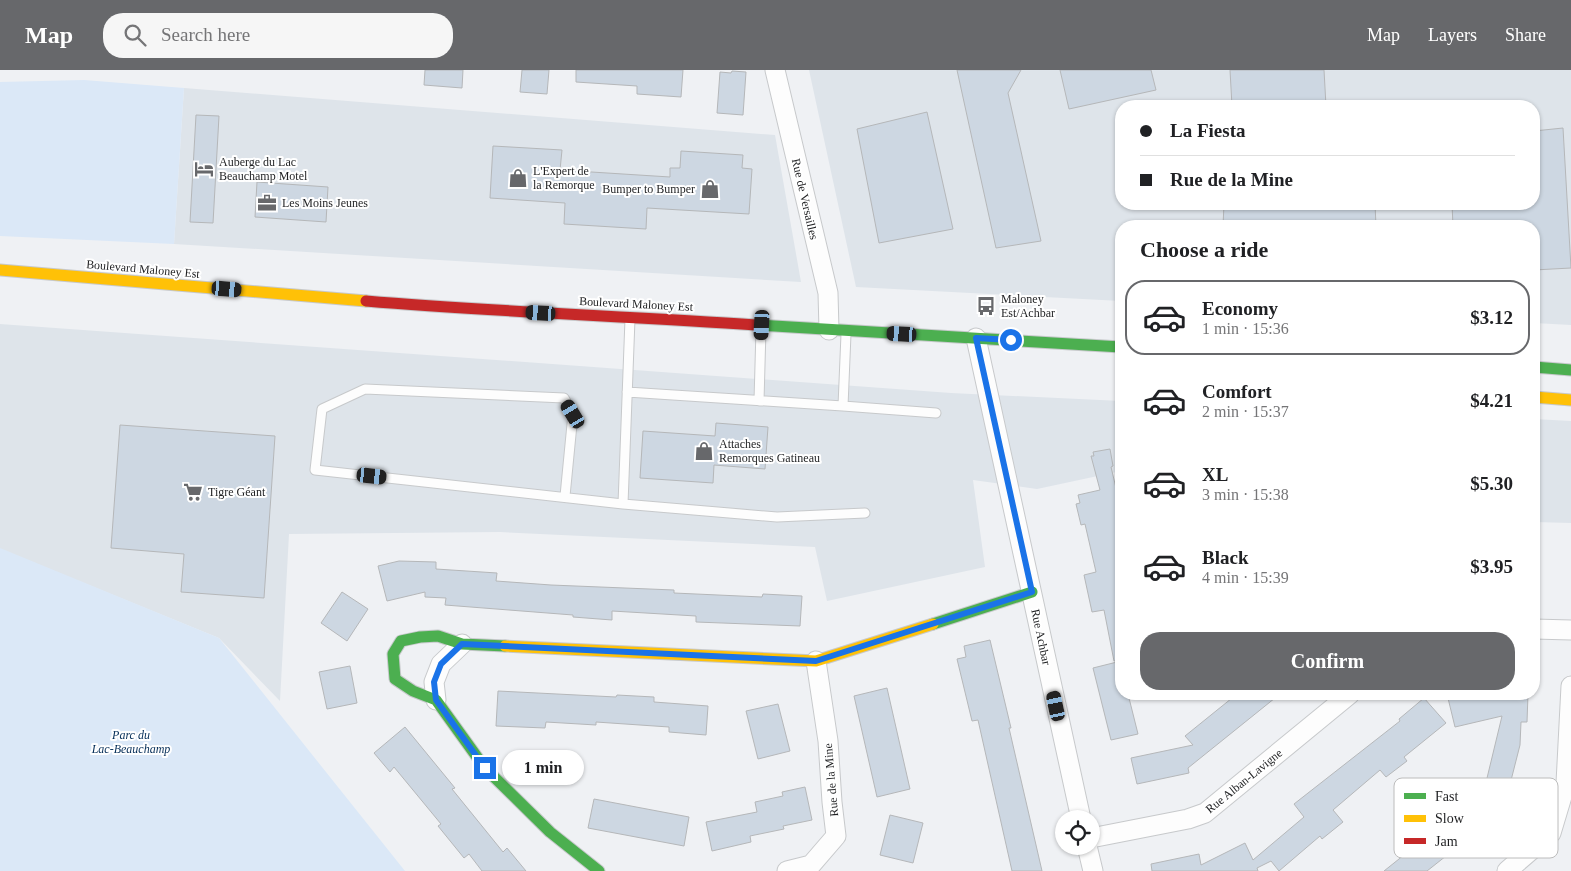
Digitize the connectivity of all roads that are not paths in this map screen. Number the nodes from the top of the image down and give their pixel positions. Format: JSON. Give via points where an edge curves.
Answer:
{"nodes":[{"id":1,"x":775,"y":70,"type":"edge"},
{"id":2,"x":0,"y":270,"type":"edge"},
{"id":3,"x":630,"y":318,"type":"junction"},
{"id":4,"x":762,"y":325,"type":"junction"},
{"id":5,"x":838,"y":330,"type":"junction"},
{"id":6,"x":976,"y":338,"type":"junction"},
{"id":7,"x":1115,"y":347,"type":"edge"},
{"id":8,"x":1540,"y":367,"type":"edge"},
{"id":9,"x":1571,"y":370,"type":"edge"},
{"id":10,"x":628,"y":392,"type":"junction"},
{"id":11,"x":1540,"y":397,"type":"edge"},
{"id":12,"x":1571,"y":400,"type":"edge"},
{"id":13,"x":759,"y":401,"type":"junction"},
{"id":14,"x":843,"y":406,"type":"junction"},
{"id":15,"x":936,"y":413,"type":"dead end"},
{"id":16,"x":566,"y":496,"type":"junction"},
{"id":17,"x":623,"y":504,"type":"junction"},
{"id":18,"x":865,"y":513,"type":"dead end"},
{"id":19,"x":1032,"y":592,"type":"junction"},
{"id":20,"x":1540,"y":628,"type":"edge"},
{"id":21,"x":1571,"y":630,"type":"edge"},
{"id":22,"x":462,"y":644,"type":"junction"},
{"id":23,"x":816,"y":661,"type":"junction"},
{"id":24,"x":1571,"y":686,"type":"edge"},
{"id":25,"x":436,"y":700,"type":"junction"},
{"id":26,"x":1343,"y":700,"type":"edge"},
{"id":27,"x":1079,"y":810,"type":"edge"},
{"id":28,"x":1558,"y":810,"type":"edge"},
{"id":29,"x":1100,"y":836,"type":"edge"},
{"id":30,"x":1089,"y":855,"type":"edge"},
{"id":31,"x":1522,"y":858,"type":"edge"},
{"id":32,"x":599,"y":871,"type":"edge"},
{"id":33,"x":787,"y":871,"type":"edge"},
{"id":34,"x":1093,"y":871,"type":"edge"},
{"id":35,"x":1507,"y":871,"type":"edge"}],
"edges":[{"from":1,"to":5,"type":"street","name":"Rue de Versailles"},
{"from":2,"to":3,"type":"main road","name":"Boulevard Maloney Est","via":[[461,309]]},
{"from":3,"to":4,"type":"main road","name":"Boulevard Maloney Est"},
{"from":3,"to":10,"type":"lane"},
{"from":4,"to":5,"type":"main road","name":"Boulevard Maloney Est"},
{"from":4,"to":13,"type":"lane"},
{"from":5,"to":6,"type":"main road","name":"Boulevard Maloney Est"},
{"from":5,"to":14,"type":"lane"},
{"from":6,"to":7,"type":"main road","name":"Boulevard Maloney Est"},
{"from":6,"to":19,"type":"street","name":"Rue Achbar"},
{"from":8,"to":9,"type":"main road"},
{"from":10,"to":13,"type":"lane"},
{"from":10,"to":17,"type":"lane"},
{"from":11,"to":12,"type":"main road"},
{"from":13,"to":14,"type":"lane"},
{"from":14,"to":15,"type":"lane"},
{"from":16,"to":16,"type":"lane","via":[[573,414],[564,398],[365,389],[322,409],[315,470]]},
{"from":16,"to":17,"type":"lane"},
{"from":17,"to":18,"type":"lane","via":[[777,517]]},
{"from":19,"to":23,"type":"main road"},
{"from":19,"to":27,"type":"street","name":"Rue Achbar"},
{"from":20,"to":21,"type":"street"},
{"from":22,"to":23,"type":"main road"},
{"from":22,"to":25,"type":"street","via":[[441,664],[434,682]]},
{"from":22,"to":25,"type":"main road","via":[[438,636],[420,637],[401,641],[393,654],[395,679]]},
{"from":23,"to":33,"type":"street","name":"Rue de la Mine","via":[[828,741],[836,836],[811,865]]},
{"from":24,"to":28,"type":"street","via":[[1566,783]]},
{"from":25,"to":32,"type":"main road","via":[[485,768],[550,832]]},
{"from":26,"to":29,"type":"street","name":"Rue Alban-Lavigne","via":[[1205,813]]},
{"from":30,"to":34,"type":"street"},
{"from":31,"to":35,"type":"street"}]}
